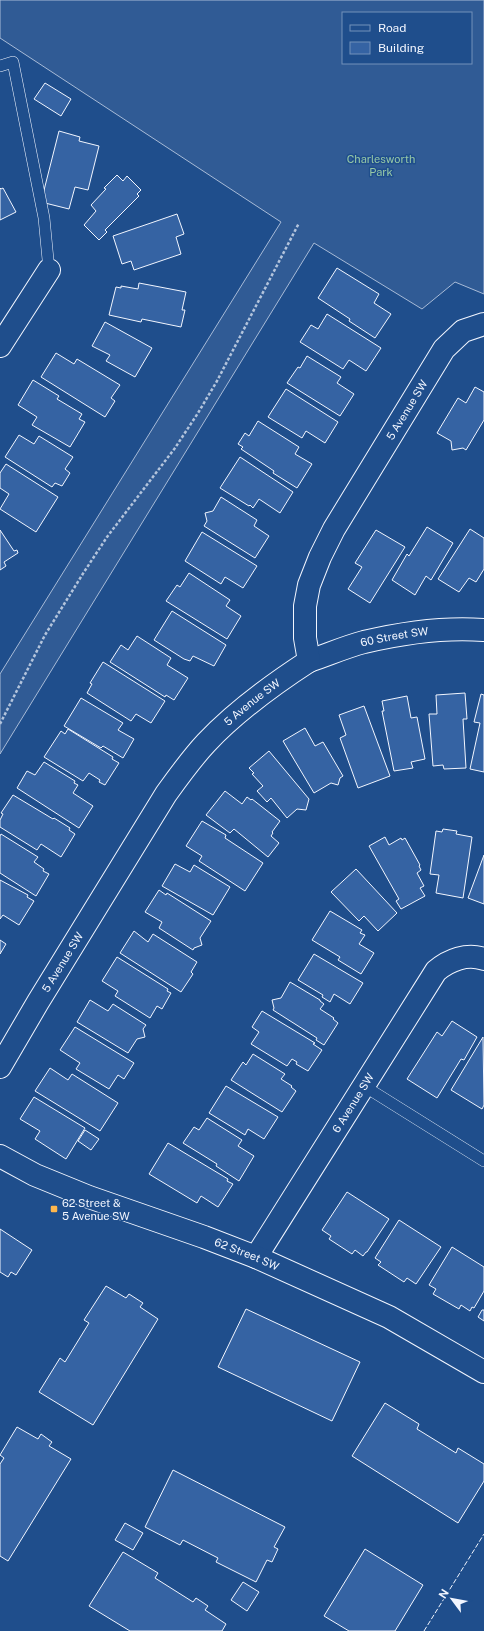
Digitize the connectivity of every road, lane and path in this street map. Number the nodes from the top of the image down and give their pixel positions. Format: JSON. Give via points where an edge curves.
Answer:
{"nodes":[{"id":1,"x":0,"y":66,"type":"edge"},
{"id":2,"x":299,"y":223,"type":"dead end"},
{"id":3,"x":49,"y":270,"type":"joint"},
{"id":4,"x":484,"y":324,"type":"edge"},
{"id":5,"x":0,"y":346,"type":"edge"},
{"id":6,"x":484,"y":630,"type":"edge"},
{"id":7,"x":309,"y":661,"type":"junction"},
{"id":8,"x":0,"y":724,"type":"edge"},
{"id":9,"x":484,"y":959,"type":"edge"},
{"id":10,"x":0,"y":1067,"type":"edge"},
{"id":11,"x":364,"y":1086,"type":"junction"},
{"id":12,"x":0,"y":1156,"type":"edge"},
{"id":13,"x":484,"y":1161,"type":"edge"},
{"id":14,"x":256,"y":1257,"type":"junction"},
{"id":15,"x":484,"y":1372,"type":"edge"}],
"edges":[{"from":1,"to":3,"type":"lane","via":[[13,62],[44,218]]},
{"from":2,"to":8,"type":"path","via":[[198,413],[84,572],[45,635]]},
{"from":3,"to":5,"type":"street"},
{"from":4,"to":7,"type":"street","name":"5 Avenue SW","via":[[463,331],[444,349],[334,529],[309,585],[305,606],[305,638]]},
{"from":6,"to":7,"type":"street","name":"60 Street SW","via":[[469,628],[410,633],[364,642]]},
{"from":7,"to":10,"type":"street","name":"5 Avenue SW","via":[[274,684],[238,714],[207,742],[186,766],[166,794]]},
{"from":9,"to":11,"type":"street","name":"6 Avenue SW","via":[[470,956],[458,958],[436,971]]},
{"from":11,"to":13,"type":"lane"},
{"from":11,"to":14,"type":"street","name":"6 Avenue SW"},
{"from":12,"to":14,"type":"street","name":"62 Street SW","via":[[35,1175],[89,1197]]},
{"from":14,"to":15,"type":"street","name":"62 Street SW","via":[[389,1317]]}]}
